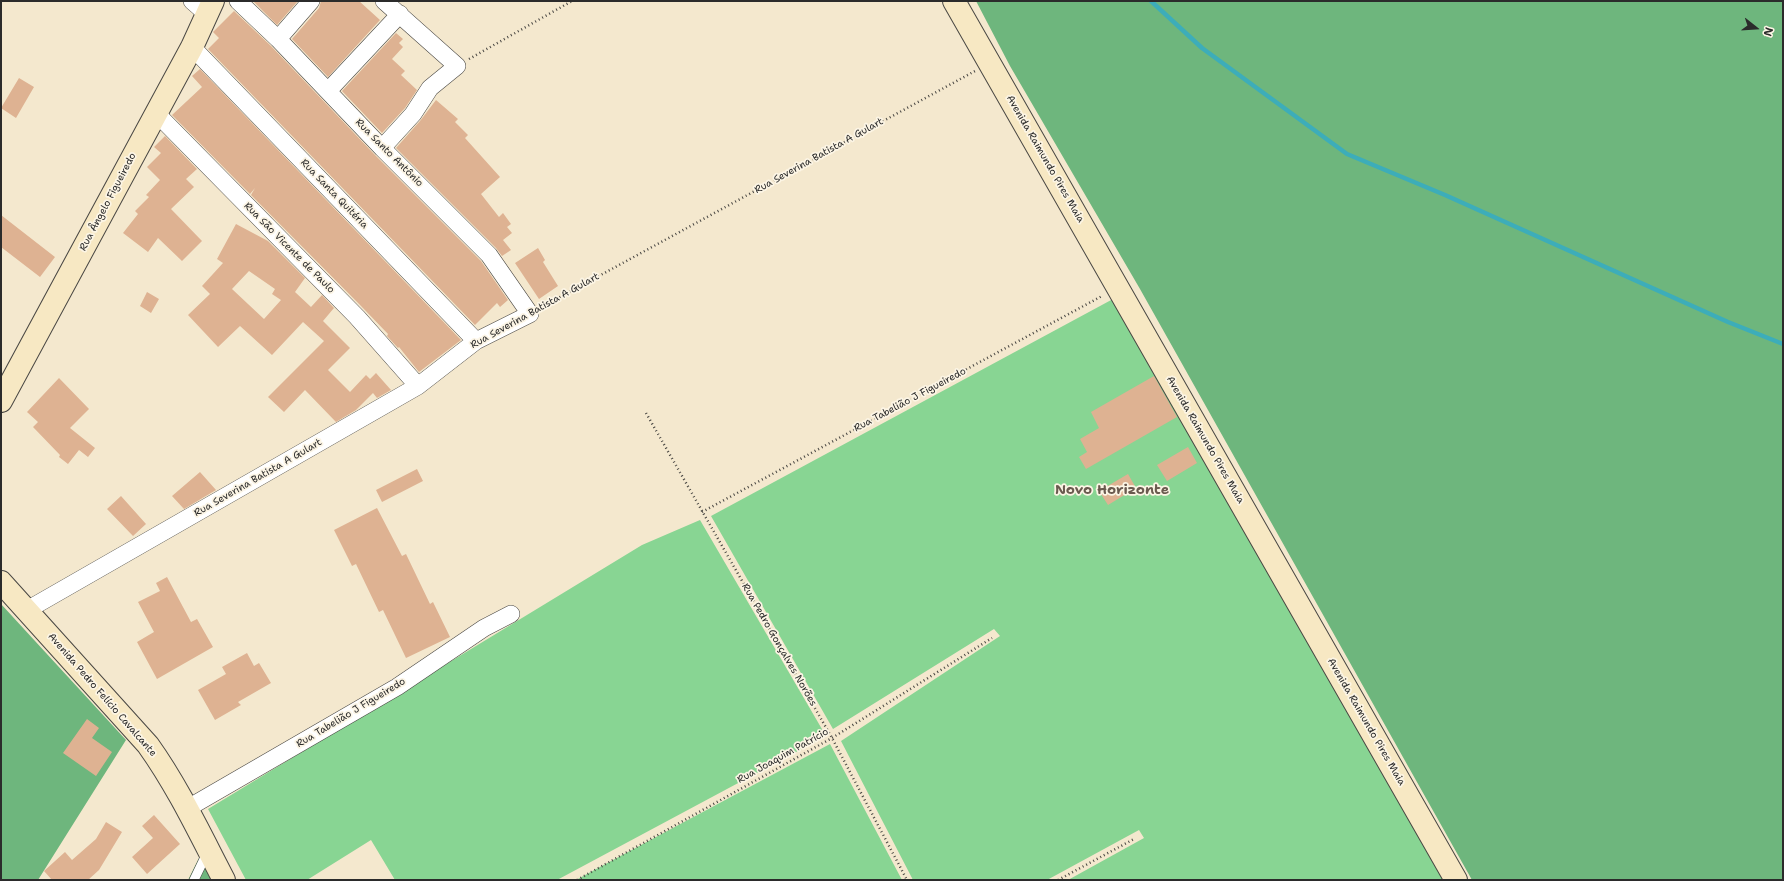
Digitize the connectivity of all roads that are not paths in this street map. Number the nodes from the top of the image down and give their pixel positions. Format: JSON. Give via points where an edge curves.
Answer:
{"nodes":[{"id":1,"x":238,"y":1,"type":"edge"},
{"id":2,"x":311,"y":1,"type":"edge"},
{"id":3,"x":384,"y":1,"type":"edge"},
{"id":4,"x":954,"y":1,"type":"edge"},
{"id":5,"x":204,"y":5,"type":"edge"},
{"id":6,"x":400,"y":14,"type":"junction"},
{"id":7,"x":278,"y":39,"type":"junction"},
{"id":8,"x":192,"y":47,"type":"junction"},
{"id":9,"x":328,"y":91,"type":"junction"},
{"id":10,"x":156,"y":113,"type":"junction"},
{"id":11,"x":382,"y":148,"type":"junction"},
{"id":12,"x":530,"y":314,"type":"joint"},
{"id":13,"x":476,"y":341,"type":"junction"},
{"id":14,"x":418,"y":386,"type":"junction"},
{"id":15,"x":1,"y":401,"type":"edge"},
{"id":16,"x":1,"y":582,"type":"edge"},
{"id":17,"x":27,"y":610,"type":"junction"},
{"id":18,"x":511,"y":614,"type":"dead end"},
{"id":19,"x":188,"y":808,"type":"junction"},
{"id":20,"x":209,"y":850,"type":"junction"},
{"id":21,"x":194,"y":880,"type":"edge"},
{"id":22,"x":224,"y":880,"type":"edge"},
{"id":23,"x":1456,"y":880,"type":"edge"}],
"edges":[{"from":1,"to":7,"type":"street","name":"Rua Santo Antônio"},
{"from":2,"to":7,"type":"street"},
{"from":3,"to":6,"type":"street"},
{"from":4,"to":23,"type":"street","name":"Avenida Raimundo Pires Maia"},
{"from":5,"to":8,"type":"street","name":"Rua Ângelo Figueiredo"},
{"from":6,"to":9,"type":"street"},
{"from":6,"to":11,"type":"street","via":[[457,66],[430,88],[414,114]]},
{"from":7,"to":9,"type":"street","name":"Rua Santo Antônio"},
{"from":8,"to":10,"type":"street","name":"Rua Ângelo Figueiredo"},
{"from":8,"to":13,"type":"street","name":"Rua Santa Quitéria"},
{"from":9,"to":11,"type":"street","name":"Rua Santo Antônio"},
{"from":10,"to":14,"type":"street","name":"Rua São Vicente de Paulo","via":[[357,317]]},
{"from":10,"to":15,"type":"street","name":"Rua Ângelo Figueiredo"},
{"from":11,"to":12,"type":"street","name":"Rua Santo Antônio","via":[[489,255]]},
{"from":12,"to":13,"type":"street","name":"Rua Severina Batista A Gulart"},
{"from":13,"to":14,"type":"street","name":"Rua Severina Batista A Gulart"},
{"from":14,"to":17,"type":"street","name":"Rua Severina Batista A Gulart"},
{"from":16,"to":17,"type":"street","name":"Avenida Pedro Felício Cavalcante"},
{"from":17,"to":19,"type":"street","name":"Avenida Pedro Felício Cavalcante","via":[[148,745]]},
{"from":18,"to":19,"type":"street","name":"Rua Tabelião J Figueiredo","via":[[484,628],[397,687]]},
{"from":19,"to":20,"type":"street","name":"Avenida Pedro Felício Cavalcante"},
{"from":20,"to":21,"type":"lane"},
{"from":20,"to":22,"type":"street","name":"Avenida Pedro Felício Cavalcante"}]}
